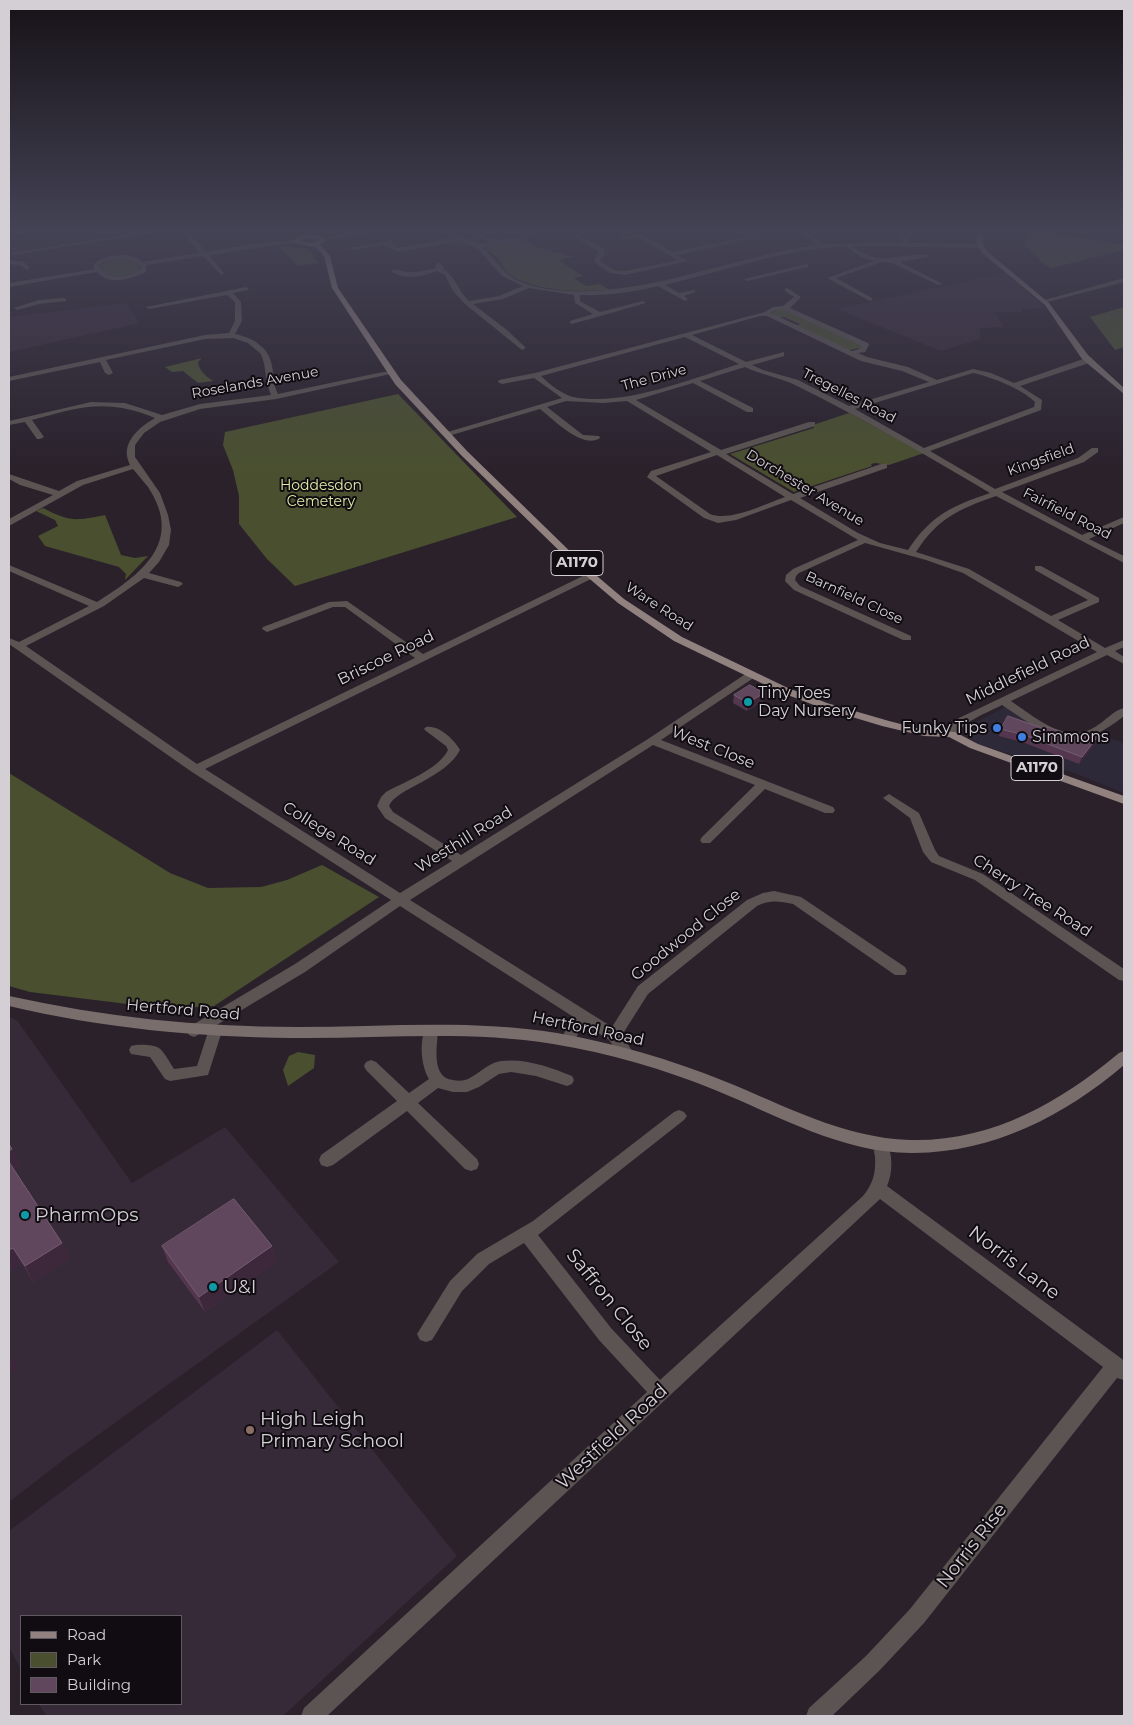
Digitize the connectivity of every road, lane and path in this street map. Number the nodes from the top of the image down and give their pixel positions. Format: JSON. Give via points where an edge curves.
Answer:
{"nodes":[{"id":1,"x":237,"y":312,"type":"edge"},
{"id":2,"x":350,"y":312,"type":"edge"},
{"id":3,"x":476,"y":312,"type":"edge"},
{"id":4,"x":594,"y":312,"type":"edge"},
{"id":5,"x":612,"y":312,"type":"edge"},
{"id":6,"x":793,"y":312,"type":"edge"},
{"id":7,"x":1052,"y":312,"type":"edge"},
{"id":8,"x":768,"y":314,"type":"joint"},
{"id":9,"x":600,"y":315,"type":"junction"},
{"id":10,"x":572,"y":322,"type":"dead end"},
{"id":11,"x":685,"y":334,"type":"junction"},
{"id":12,"x":231,"y":335,"type":"junction"},
{"id":13,"x":522,"y":348,"type":"dead end"},
{"id":14,"x":781,"y":354,"type":"dead end"},
{"id":15,"x":852,"y":354,"type":"junction"},
{"id":16,"x":102,"y":359,"type":"junction"},
{"id":17,"x":1088,"y":360,"type":"junction"},
{"id":18,"x":745,"y":364,"type":"junction"},
{"id":19,"x":109,"y":373,"type":"dead end"},
{"id":20,"x":391,"y":373,"type":"junction"},
{"id":21,"x":536,"y":375,"type":"junction"},
{"id":22,"x":9,"y":379,"type":"edge"},
{"id":23,"x":693,"y":380,"type":"junction"},
{"id":24,"x":502,"y":382,"type":"dead end"},
{"id":25,"x":936,"y":382,"type":"junction"},
{"id":26,"x":1012,"y":386,"type":"junction"},
{"id":27,"x":1124,"y":392,"type":"edge"},
{"id":28,"x":276,"y":397,"type":"junction"},
{"id":29,"x":569,"y":399,"type":"junction"},
{"id":30,"x":629,"y":399,"type":"junction"},
{"id":31,"x":541,"y":406,"type":"junction"},
{"id":32,"x":848,"y":409,"type":"junction"},
{"id":33,"x":750,"y":410,"type":"dead end"},
{"id":34,"x":27,"y":419,"type":"junction"},
{"id":35,"x":164,"y":419,"type":"junction"},
{"id":36,"x":9,"y":423,"type":"edge"},
{"id":37,"x":812,"y":424,"type":"dead end"},
{"id":38,"x":445,"y":434,"type":"junction"},
{"id":39,"x":40,"y":437,"type":"dead end"},
{"id":40,"x":596,"y":438,"type":"dead end"},
{"id":41,"x":926,"y":450,"type":"junction"},
{"id":42,"x":1096,"y":450,"type":"dead end"},
{"id":43,"x":720,"y":453,"type":"junction"},
{"id":44,"x":135,"y":466,"type":"junction"},
{"id":45,"x":884,"y":466,"type":"dead end"},
{"id":46,"x":9,"y":476,"type":"edge"},
{"id":47,"x":996,"y":492,"type":"junction"},
{"id":48,"x":59,"y":494,"type":"junction"},
{"id":49,"x":793,"y":497,"type":"junction"},
{"id":50,"x":1124,"y":520,"type":"edge"},
{"id":51,"x":9,"y":522,"type":"edge"},
{"id":52,"x":1083,"y":538,"type":"junction"},
{"id":53,"x":865,"y":540,"type":"junction"},
{"id":54,"x":911,"y":554,"type":"junction"},
{"id":55,"x":1124,"y":560,"type":"edge"},
{"id":56,"x":9,"y":568,"type":"edge"},
{"id":57,"x":1038,"y":568,"type":"dead end"},
{"id":58,"x":142,"y":574,"type":"junction"},
{"id":59,"x":590,"y":576,"type":"junction"},
{"id":60,"x":178,"y":584,"type":"dead end"},
{"id":61,"x":97,"y":606,"type":"junction"},
{"id":62,"x":1050,"y":620,"type":"junction"},
{"id":63,"x":267,"y":629,"type":"dead end"},
{"id":64,"x":907,"y":638,"type":"dead end"},
{"id":65,"x":1124,"y":643,"type":"edge"},
{"id":66,"x":1106,"y":652,"type":"junction"},
{"id":67,"x":423,"y":659,"type":"junction"},
{"id":68,"x":1124,"y":660,"type":"edge"},
{"id":69,"x":751,"y":676,"type":"junction"},
{"id":70,"x":1003,"y":701,"type":"junction"},
{"id":71,"x":1124,"y":711,"type":"edge"},
{"id":72,"x":430,"y":729,"type":"dead end"},
{"id":73,"x":950,"y":734,"type":"junction"},
{"id":74,"x":652,"y":741,"type":"junction"},
{"id":75,"x":196,"y":769,"type":"junction"},
{"id":76,"x":762,"y":785,"type":"junction"},
{"id":77,"x":889,"y":798,"type":"dead end"},
{"id":78,"x":1124,"y":800,"type":"edge"},
{"id":79,"x":829,"y":810,"type":"dead end"},
{"id":80,"x":706,"y":840,"type":"dead end"},
{"id":81,"x":461,"y":862,"type":"junction"},
{"id":82,"x":401,"y":899,"type":"junction"},
{"id":83,"x":900,"y":971,"type":"dead end"},
{"id":84,"x":1124,"y":976,"type":"edge"},
{"id":85,"x":9,"y":1001,"type":"edge"},
{"id":86,"x":580,"y":1014,"type":"junction"},
{"id":87,"x":194,"y":1031,"type":"junction"},
{"id":88,"x":215,"y":1031,"type":"junction"},
{"id":89,"x":431,"y":1031,"type":"junction"},
{"id":90,"x":614,"y":1036,"type":"junction"},
{"id":91,"x":568,"y":1040,"type":"junction"},
{"id":92,"x":136,"y":1050,"type":"dead end"},
{"id":93,"x":628,"y":1054,"type":"junction"},
{"id":94,"x":1124,"y":1057,"type":"edge"},
{"id":95,"x":371,"y":1066,"type":"dead end"},
{"id":96,"x":567,"y":1080,"type":"dead end"},
{"id":97,"x":437,"y":1081,"type":"junction"},
{"id":98,"x":409,"y":1103,"type":"junction"},
{"id":99,"x":679,"y":1116,"type":"dead end"},
{"id":100,"x":881,"y":1145,"type":"junction"},
{"id":101,"x":327,"y":1160,"type":"dead end"},
{"id":102,"x":471,"y":1164,"type":"dead end"},
{"id":103,"x":879,"y":1189,"type":"junction"},
{"id":104,"x":527,"y":1234,"type":"junction"},
{"id":105,"x":426,"y":1334,"type":"dead end"},
{"id":106,"x":1120,"y":1369,"type":"edge"},
{"id":107,"x":660,"y":1392,"type":"junction"},
{"id":108,"x":312,"y":1716,"type":"edge"},
{"id":109,"x":817,"y":1716,"type":"edge"}],
"edges":[{"from":1,"to":12,"type":"street","via":[[240,319]]},
{"from":2,"to":20,"type":"main road","name":"Ware Road","number":"A1170"},
{"from":3,"to":13,"type":"street"},
{"from":4,"to":9,"type":"street"},
{"from":5,"to":9,"type":"street"},
{"from":6,"to":15,"type":"street","via":[[865,345]]},
{"from":7,"to":17,"type":"main road"},
{"from":8,"to":11,"type":"street","via":[[753,315]]},
{"from":8,"to":15,"type":"street"},
{"from":9,"to":10,"type":"street"},
{"from":11,"to":18,"type":"street","name":"Tregelles Road"},
{"from":11,"to":21,"type":"street"},
{"from":12,"to":16,"type":"street","via":[[205,336]]},
{"from":12,"to":28,"type":"street","via":[[246,339],[264,355],[270,387]]},
{"from":14,"to":18,"type":"street","name":"The Drive"},
{"from":15,"to":25,"type":"street","via":[[905,369]]},
{"from":16,"to":19,"type":"street"},
{"from":16,"to":22,"type":"street"},
{"from":17,"to":26,"type":"street"},
{"from":17,"to":27,"type":"main road"},
{"from":18,"to":23,"type":"street","name":"The Drive"},
{"from":18,"to":32,"type":"street","name":"Tregelles Road","via":[[768,375],[791,380]]},
{"from":20,"to":28,"type":"street","name":"Roselands Avenue","via":[[350,379]]},
{"from":20,"to":38,"type":"main road","name":"Ware Road","number":"A1170"},
{"from":21,"to":24,"type":"street"},
{"from":21,"to":29,"type":"street"},
{"from":23,"to":30,"type":"street","name":"The Drive"},
{"from":23,"to":33,"type":"street"},
{"from":25,"to":26,"type":"street","via":[[976,371]]},
{"from":25,"to":32,"type":"street"},
{"from":26,"to":41,"type":"street","via":[[1036,399],[1040,403],[1038,408]]},
{"from":28,"to":35,"type":"street","name":"Roselands Avenue","via":[[214,403]]},
{"from":29,"to":30,"type":"street","name":"The Drive"},
{"from":29,"to":31,"type":"street","name":"The Drive"},
{"from":30,"to":43,"type":"street","name":"Dorchester Avenue"},
{"from":31,"to":38,"type":"street","name":"The Drive"},
{"from":31,"to":40,"type":"street","via":[[579,440]]},
{"from":32,"to":41,"type":"street","name":"Tregelles Road"},
{"from":34,"to":35,"type":"street","via":[[74,407],[105,404],[128,406]]},
{"from":34,"to":36,"type":"street"},
{"from":34,"to":39,"type":"street"},
{"from":35,"to":44,"type":"street","name":"Roselands Avenue","via":[[149,427],[132,444],[130,456]]},
{"from":37,"to":43,"type":"street"},
{"from":38,"to":59,"type":"main road","name":"Ware Road","number":"A1170"},
{"from":41,"to":47,"type":"street","name":"Tregelles Road"},
{"from":42,"to":47,"type":"street","name":"Kingsfield","via":[[1081,460]]},
{"from":43,"to":49,"type":"street","name":"Dorchester Avenue"},
{"from":43,"to":49,"type":"street","via":[[658,471],[651,477],[707,516],[718,520]]},
{"from":44,"to":48,"type":"street","via":[[93,478]]},
{"from":44,"to":58,"type":"street","via":[[156,494],[166,523],[163,550]]},
{"from":45,"to":49,"type":"street"},
{"from":46,"to":48,"type":"street"},
{"from":47,"to":52,"type":"street","name":"Fairfield Road"},
{"from":47,"to":54,"type":"street","name":"Kingsfield","via":[[938,518]]},
{"from":48,"to":51,"type":"street"},
{"from":49,"to":53,"type":"street","name":"Dorchester Avenue"},
{"from":50,"to":52,"type":"street"},
{"from":52,"to":55,"type":"street","name":"Fairfield Road"},
{"from":53,"to":54,"type":"street","name":"Dorchester Avenue"},
{"from":53,"to":64,"type":"street","name":"Barnfield Close","via":[[796,571],[790,576],[790,581],[797,588]]},
{"from":54,"to":62,"type":"street","name":"Dorchester Avenue","via":[[948,564],[977,577]]},
{"from":56,"to":61,"type":"street"},
{"from":57,"to":62,"type":"street","via":[[1096,600]]},
{"from":58,"to":60,"type":"street"},
{"from":58,"to":61,"type":"street"},
{"from":59,"to":67,"type":"street","name":"Briscoe Road"},
{"from":59,"to":69,"type":"main road","name":"Ware Road","number":"A1170","via":[[657,626]]},
{"from":61,"to":75,"type":"street","name":"College Road","via":[[15,644]]},
{"from":62,"to":66,"type":"street","name":"Dorchester Avenue"},
{"from":63,"to":67,"type":"street","via":[[345,603]]},
{"from":65,"to":66,"type":"street","name":"Middlefield Road"},
{"from":66,"to":68,"type":"street","name":"Dorchester Avenue"},
{"from":66,"to":70,"type":"street","name":"Middlefield Road"},
{"from":67,"to":75,"type":"street","name":"Briscoe Road"},
{"from":69,"to":73,"type":"main road","name":"Ware Road","number":"A1170","via":[[810,701],[864,718],[924,733]]},
{"from":69,"to":74,"type":"street","name":"Westhill Road"},
{"from":70,"to":71,"type":"street","via":[[1043,726],[1075,737],[1087,735]]},
{"from":70,"to":73,"type":"street","name":"Middlefield Road","via":[[957,724]]},
{"from":72,"to":81,"type":"street","via":[[451,744],[453,755],[444,764],[390,795],[383,806],[388,815]]},
{"from":73,"to":78,"type":"main road","name":"Ware Road","number":"A1170","via":[[974,746]]},
{"from":74,"to":76,"type":"street","name":"West Close"},
{"from":74,"to":81,"type":"street","name":"Westhill Road"},
{"from":75,"to":82,"type":"street","name":"College Road"},
{"from":76,"to":79,"type":"street","name":"West Close"},
{"from":76,"to":80,"type":"street","name":"West Close"},
{"from":77,"to":84,"type":"street","name":"Cherry Tree Road","via":[[915,816],[935,859],[979,877]]},
{"from":81,"to":82,"type":"street","name":"Westhill Road"},
{"from":82,"to":86,"type":"street","name":"College Road"},
{"from":82,"to":87,"type":"street","name":"Westhill Road","via":[[300,968]]},
{"from":83,"to":90,"type":"street","name":"Goodwood Close","via":[[802,903],[782,897],[763,898],[752,903],[643,990]]},
{"from":85,"to":87,"type":"main road","name":"Hertford Road","via":[[126,1024]]},
{"from":86,"to":90,"type":"street","name":"College Road"},
{"from":86,"to":91,"type":"street"},
{"from":87,"to":88,"type":"main road","name":"Hertford Road"},
{"from":88,"to":89,"type":"main road","name":"Hertford Road"},
{"from":88,"to":92,"type":"street","via":[[203,1071],[170,1075],[154,1052]]},
{"from":89,"to":91,"type":"main road","name":"Hertford Road","via":[[496,1031]]},
{"from":89,"to":97,"type":"street","via":[[430,1063]]},
{"from":90,"to":93,"type":"street","name":"College Road"},
{"from":91,"to":93,"type":"main road","name":"Hertford Road"},
{"from":93,"to":100,"type":"main road","name":"Hertford Road","via":[[701,1078],[836,1133]]},
{"from":94,"to":100,"type":"main road","name":"Hertford Road","via":[[1061,1104],[1016,1126],[936,1145],[907,1148]]},
{"from":95,"to":98,"type":"street"},
{"from":96,"to":97,"type":"street","via":[[539,1071],[503,1067],[468,1085],[445,1086]]},
{"from":97,"to":98,"type":"street"},
{"from":98,"to":101,"type":"street"},
{"from":98,"to":102,"type":"street"},
{"from":99,"to":104,"type":"street","via":[[593,1186]]},
{"from":100,"to":103,"type":"street","via":[[884,1177]]},
{"from":103,"to":106,"type":"street","name":"Norris Lane"},
{"from":103,"to":107,"type":"street","name":"Westfield Road","via":[[839,1230]]},
{"from":104,"to":105,"type":"street","via":[[492,1252],[467,1274]]},
{"from":104,"to":107,"type":"street","name":"Saffron Close","via":[[605,1334]]},
{"from":106,"to":109,"type":"street","name":"Norris Rise","via":[[917,1616]]},
{"from":107,"to":108,"type":"street","name":"Westfield Road"}]}
